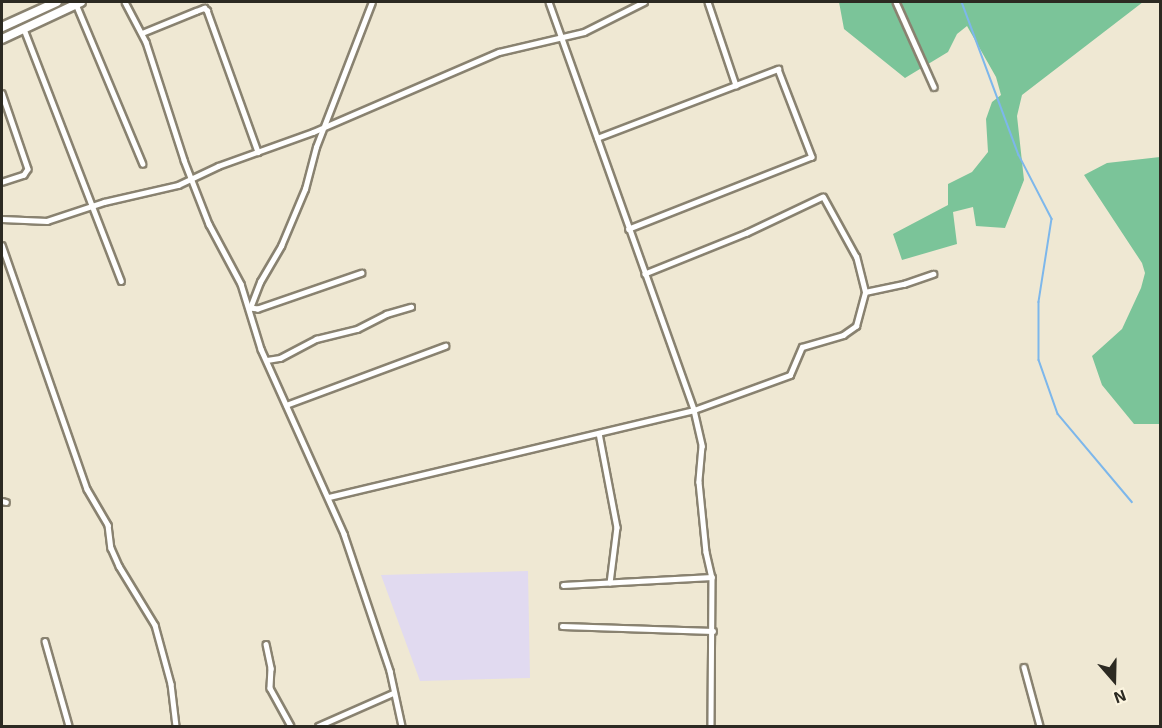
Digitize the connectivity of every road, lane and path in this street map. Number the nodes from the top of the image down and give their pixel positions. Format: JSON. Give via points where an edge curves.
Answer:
{"nodes":[{"id":1,"x":57,"y":2,"type":"edge"},
{"id":2,"x":125,"y":2,"type":"edge"},
{"id":3,"x":372,"y":2,"type":"edge"},
{"id":4,"x":549,"y":2,"type":"edge"},
{"id":5,"x":644,"y":2,"type":"edge"},
{"id":6,"x":708,"y":2,"type":"edge"},
{"id":7,"x":896,"y":2,"type":"edge"},
{"id":8,"x":79,"y":3,"type":"edge"},
{"id":9,"x":2,"y":27,"type":"edge"},
{"id":10,"x":24,"y":29,"type":"junction"},
{"id":11,"x":142,"y":33,"type":"junction"},
{"id":12,"x":2,"y":39,"type":"edge"},
{"id":13,"x":562,"y":39,"type":"junction"},
{"id":14,"x":736,"y":85,"type":"junction"},
{"id":15,"x":933,"y":87,"type":"dead end"},
{"id":16,"x":2,"y":93,"type":"edge"},
{"id":17,"x":326,"y":126,"type":"junction"},
{"id":18,"x":597,"y":138,"type":"junction"},
{"id":19,"x":258,"y":152,"type":"junction"},
{"id":20,"x":143,"y":164,"type":"dead end"},
{"id":21,"x":192,"y":180,"type":"junction"},
{"id":22,"x":2,"y":182,"type":"edge"},
{"id":23,"x":92,"y":206,"type":"junction"},
{"id":24,"x":2,"y":219,"type":"edge"},
{"id":25,"x":629,"y":229,"type":"junction"},
{"id":26,"x":2,"y":245,"type":"edge"},
{"id":27,"x":363,"y":273,"type":"dead end"},
{"id":28,"x":645,"y":274,"type":"junction"},
{"id":29,"x":933,"y":274,"type":"dead end"},
{"id":30,"x":121,"y":281,"type":"dead end"},
{"id":31,"x":865,"y":292,"type":"junction"},
{"id":32,"x":411,"y":307,"type":"dead end"},
{"id":33,"x":250,"y":308,"type":"junction"},
{"id":34,"x":445,"y":346,"type":"dead end"},
{"id":35,"x":267,"y":360,"type":"junction"},
{"id":36,"x":286,"y":405,"type":"junction"},
{"id":37,"x":694,"y":410,"type":"junction"},
{"id":38,"x":598,"y":433,"type":"junction"},
{"id":39,"x":329,"y":497,"type":"junction"},
{"id":40,"x":712,"y":577,"type":"junction"},
{"id":41,"x":610,"y":583,"type":"junction"},
{"id":42,"x":563,"y":585,"type":"dead end"},
{"id":43,"x":562,"y":626,"type":"dead end"},
{"id":44,"x":713,"y":631,"type":"junction"},
{"id":45,"x":45,"y":641,"type":"dead end"},
{"id":46,"x":266,"y":644,"type":"dead end"},
{"id":47,"x":1024,"y":667,"type":"dead end"},
{"id":48,"x":393,"y":693,"type":"junction"},
{"id":49,"x":69,"y":726,"type":"edge"},
{"id":50,"x":176,"y":726,"type":"edge"},
{"id":51,"x":291,"y":726,"type":"edge"},
{"id":52,"x":318,"y":726,"type":"edge"},
{"id":53,"x":402,"y":726,"type":"edge"},
{"id":54,"x":711,"y":726,"type":"edge"},
{"id":55,"x":1040,"y":726,"type":"edge"}],
"edges":[{"from":1,"to":9,"type":"highway"},
{"from":2,"to":11,"type":"street"},
{"from":3,"to":17,"type":"street","via":[[343,71]]},
{"from":4,"to":13,"type":"street"},
{"from":5,"to":13,"type":"street"},
{"from":6,"to":14,"type":"street"},
{"from":7,"to":15,"type":"street"},
{"from":8,"to":10,"type":"highway"},
{"from":8,"to":20,"type":"street"},
{"from":10,"to":12,"type":"highway"},
{"from":10,"to":23,"type":"street"},
{"from":11,"to":19,"type":"street","via":[[207,10]]},
{"from":11,"to":21,"type":"street"},
{"from":13,"to":17,"type":"street","via":[[499,52]]},
{"from":13,"to":18,"type":"street"},
{"from":14,"to":18,"type":"street"},
{"from":14,"to":25,"type":"street","via":[[778,69],[812,157]]},
{"from":16,"to":22,"type":"street","via":[[28,169],[24,175]]},
{"from":17,"to":19,"type":"street"},
{"from":17,"to":33,"type":"street","via":[[305,189]]},
{"from":18,"to":25,"type":"street"},
{"from":19,"to":21,"type":"street"},
{"from":21,"to":23,"type":"street"},
{"from":21,"to":33,"type":"street"},
{"from":23,"to":24,"type":"street","via":[[47,221]]},
{"from":23,"to":30,"type":"street"},
{"from":25,"to":28,"type":"street"},
{"from":26,"to":50,"type":"street","via":[[87,489],[108,525],[111,548],[119,566],[155,625],[171,684]]},
{"from":27,"to":33,"type":"street","via":[[258,309]]},
{"from":28,"to":31,"type":"street","via":[[824,197],[856,257]]},
{"from":28,"to":37,"type":"street"},
{"from":29,"to":31,"type":"street"},
{"from":31,"to":37,"type":"street","via":[[856,326],[843,335],[802,347],[790,375]]},
{"from":32,"to":35,"type":"street"},
{"from":33,"to":35,"type":"street","via":[[252,324]]},
{"from":34,"to":36,"type":"street"},
{"from":35,"to":36,"type":"street"},
{"from":36,"to":39,"type":"street"},
{"from":37,"to":38,"type":"street"},
{"from":37,"to":40,"type":"street","via":[[702,446],[699,482]]},
{"from":38,"to":39,"type":"street"},
{"from":38,"to":41,"type":"street","via":[[616,527]]},
{"from":39,"to":48,"type":"street","via":[[390,671]]},
{"from":40,"to":41,"type":"street"},
{"from":40,"to":44,"type":"street"},
{"from":41,"to":42,"type":"street"},
{"from":43,"to":44,"type":"street"},
{"from":44,"to":54,"type":"street"},
{"from":45,"to":49,"type":"street"},
{"from":46,"to":51,"type":"street","via":[[270,688]]},
{"from":47,"to":55,"type":"street"},
{"from":48,"to":52,"type":"street"},
{"from":48,"to":53,"type":"street"}]}
